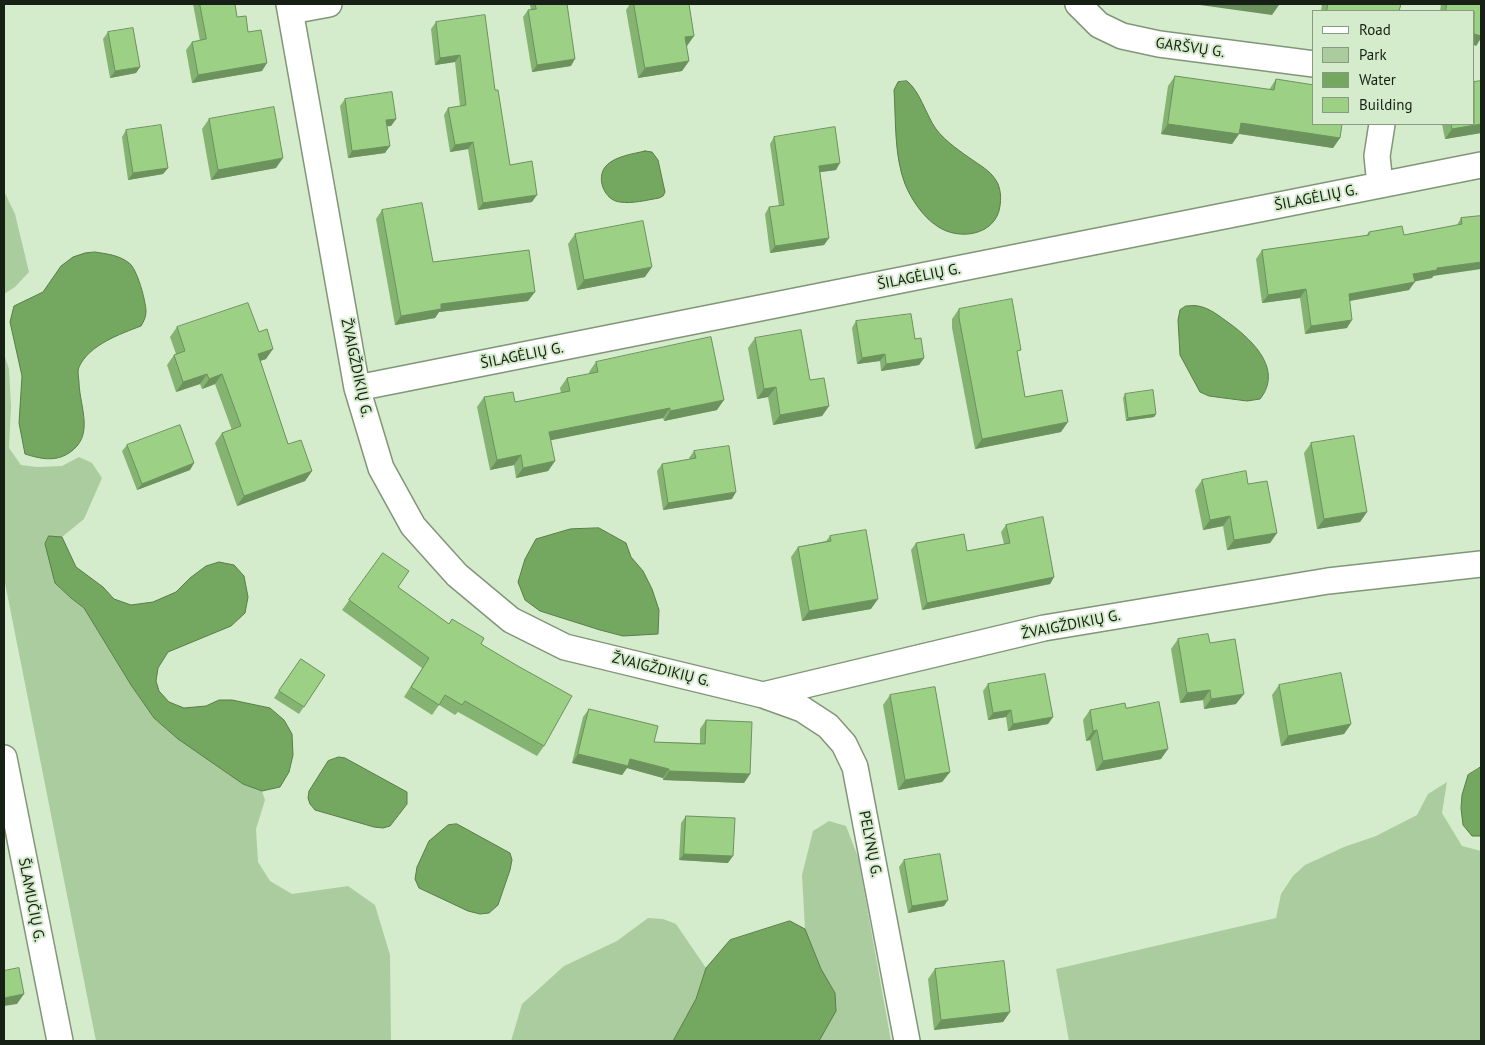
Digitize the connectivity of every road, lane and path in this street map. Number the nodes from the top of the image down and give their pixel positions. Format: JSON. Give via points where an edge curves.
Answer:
{"nodes":[{"id":1,"x":329,"y":4,"type":"edge"},
{"id":2,"x":1078,"y":4,"type":"edge"},
{"id":3,"x":290,"y":7,"type":"edge"},
{"id":4,"x":1312,"y":64,"type":"edge"},
{"id":5,"x":1382,"y":125,"type":"edge"},
{"id":6,"x":1481,"y":165,"type":"edge"},
{"id":7,"x":1380,"y":185,"type":"junction"},
{"id":8,"x":357,"y":388,"type":"junction"},
{"id":9,"x":1481,"y":564,"type":"edge"},
{"id":10,"x":763,"y":695,"type":"junction"},
{"id":11,"x":4,"y":758,"type":"edge"},
{"id":12,"x":60,"y":1041,"type":"edge"},
{"id":13,"x":907,"y":1041,"type":"edge"}],
"edges":[{"from":1,"to":3,"type":"street"},
{"from":2,"to":4,"type":"street","name":"GARŠVŲ G.","via":[[1099,25],[1122,36],[1159,44]]},
{"from":3,"to":8,"type":"street","name":"ŽVAIGŽDIKIŲ G."},
{"from":5,"to":7,"type":"street","via":[[1377,156]]},
{"from":6,"to":7,"type":"street","name":"ŠILAGĖLIŲ G."},
{"from":7,"to":8,"type":"street","name":"ŠILAGĖLIŲ G."},
{"from":8,"to":10,"type":"street","name":"ŽVAIGŽDIKIŲ G.","via":[[381,468],[413,526],[457,575],[511,620],[565,647]]},
{"from":9,"to":10,"type":"street","name":"ŽVAIGŽDIKIŲ G.","via":[[1328,581],[1044,628]]},
{"from":10,"to":13,"type":"street","name":"PELYNŲ G.","via":[[802,709],[828,726],[844,744],[855,767]]},
{"from":11,"to":12,"type":"street","name":"ŠLAMUČIŲ G."}]}
